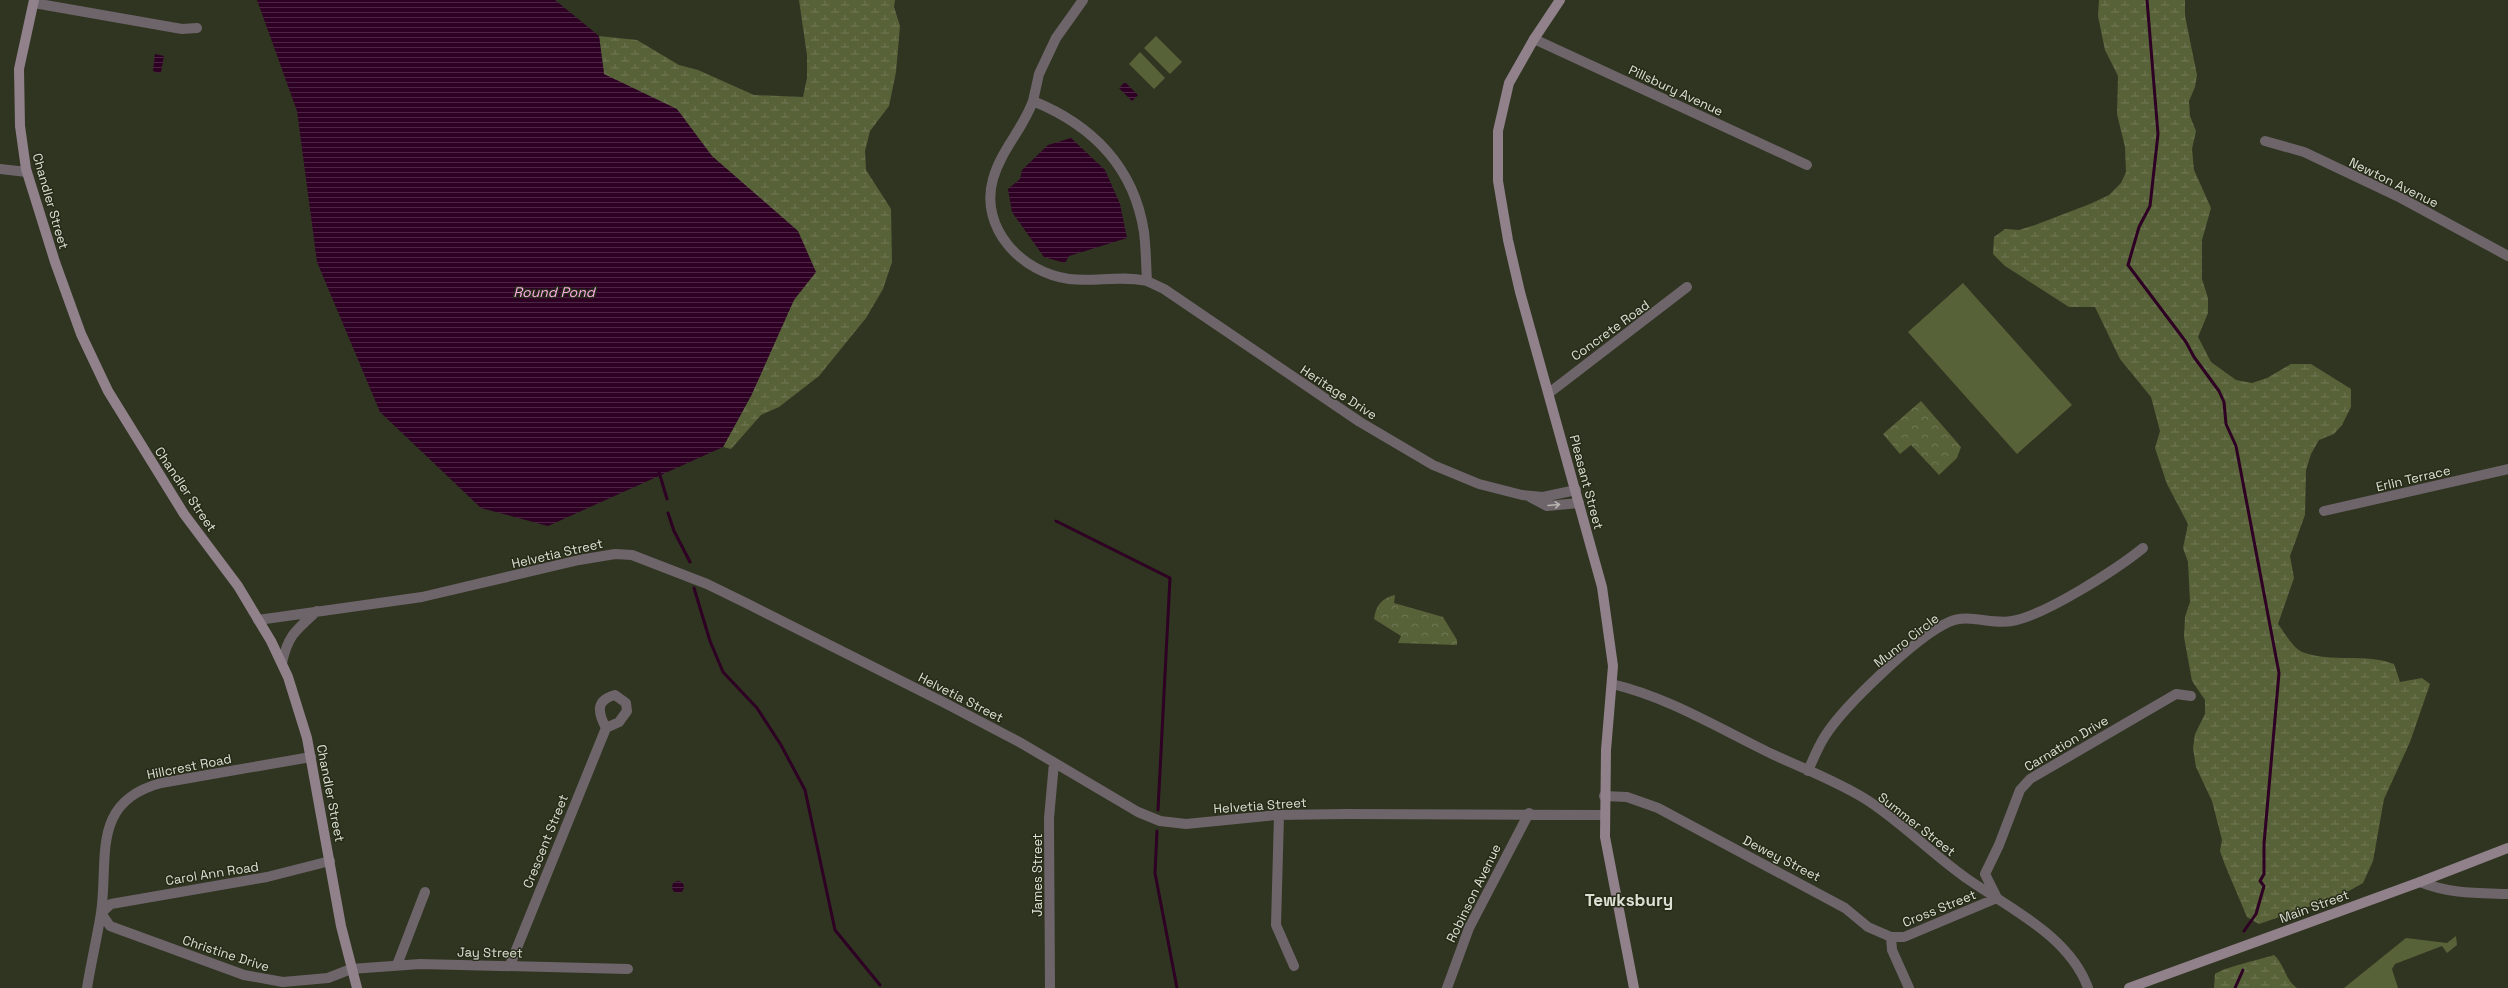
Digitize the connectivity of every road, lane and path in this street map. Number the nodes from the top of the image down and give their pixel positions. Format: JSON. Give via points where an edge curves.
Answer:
{"nodes":[{"id":1,"x":1083,"y":0,"type":"edge"},
{"id":2,"x":1560,"y":0,"type":"edge"},
{"id":3,"x":34,"y":2,"type":"edge"},
{"id":4,"x":197,"y":28,"type":"dead end"},
{"id":5,"x":1534,"y":40,"type":"junction"},
{"id":6,"x":1033,"y":101,"type":"junction"},
{"id":7,"x":2265,"y":141,"type":"dead end"},
{"id":8,"x":1807,"y":165,"type":"dead end"},
{"id":9,"x":0,"y":169,"type":"edge"},
{"id":10,"x":26,"y":172,"type":"junction"},
{"id":11,"x":2508,"y":256,"type":"edge"},
{"id":12,"x":1147,"y":281,"type":"junction"},
{"id":13,"x":1687,"y":287,"type":"dead end"},
{"id":14,"x":1548,"y":393,"type":"junction"},
{"id":15,"x":2508,"y":469,"type":"edge"},
{"id":16,"x":1576,"y":490,"type":"junction"},
{"id":17,"x":1530,"y":497,"type":"junction"},
{"id":18,"x":1579,"y":503,"type":"junction"},
{"id":19,"x":2324,"y":511,"type":"dead end"},
{"id":20,"x":2144,"y":548,"type":"dead end"},
{"id":21,"x":317,"y":611,"type":"junction"},
{"id":22,"x":258,"y":620,"type":"junction"},
{"id":23,"x":282,"y":663,"type":"junction"},
{"id":24,"x":1612,"y":684,"type":"junction"},
{"id":25,"x":2191,"y":696,"type":"dead end"},
{"id":26,"x":606,"y":728,"type":"dead end"},
{"id":27,"x":311,"y":757,"type":"junction"},
{"id":28,"x":1054,"y":763,"type":"junction"},
{"id":29,"x":1808,"y":771,"type":"junction"},
{"id":30,"x":1604,"y":796,"type":"junction"},
{"id":31,"x":1529,"y":813,"type":"junction"},
{"id":32,"x":1604,"y":814,"type":"junction"},
{"id":33,"x":1279,"y":815,"type":"junction"},
{"id":34,"x":2508,"y":848,"type":"edge"},
{"id":35,"x":330,"y":861,"type":"junction"},
{"id":36,"x":2420,"y":882,"type":"junction"},
{"id":37,"x":425,"y":892,"type":"dead end"},
{"id":38,"x":2508,"y":894,"type":"edge"},
{"id":39,"x":1997,"y":898,"type":"junction"},
{"id":40,"x":101,"y":913,"type":"junction"},
{"id":41,"x":1891,"y":937,"type":"junction"},
{"id":42,"x":510,"y":965,"type":"junction"},
{"id":43,"x":397,"y":966,"type":"junction"},
{"id":44,"x":1294,"y":966,"type":"dead end"},
{"id":45,"x":351,"y":969,"type":"junction"},
{"id":46,"x":628,"y":969,"type":"dead end"},
{"id":47,"x":87,"y":988,"type":"edge"},
{"id":48,"x":357,"y":988,"type":"edge"},
{"id":49,"x":1050,"y":988,"type":"edge"},
{"id":50,"x":1448,"y":988,"type":"edge"},
{"id":51,"x":1634,"y":988,"type":"edge"},
{"id":52,"x":1909,"y":988,"type":"edge"},
{"id":53,"x":2088,"y":988,"type":"edge"},
{"id":54,"x":2129,"y":988,"type":"edge"}],
"edges":[{"from":1,"to":6,"type":"street","name":"Heritage Drive","via":[[1056,38],[1039,74]]},
{"from":2,"to":5,"type":"main road","name":"Pleasant Street"},
{"from":3,"to":4,"type":"street","via":[[182,29]]},
{"from":3,"to":10,"type":"main road","name":"Chandler Street","via":[[22,48],[18,86]]},
{"from":5,"to":8,"type":"street","name":"Pillsbury Avenue"},
{"from":5,"to":14,"type":"main road","name":"Pleasant Street","via":[[1509,83],[1502,106],[1498,131],[1498,162],[1510,253]]},
{"from":6,"to":12,"type":"street","via":[[1077,123],[1096,138],[1117,164],[1144,231]]},
{"from":6,"to":12,"type":"street","name":"Heritage Drive","via":[[1006,148],[993,180],[990,196],[998,233],[1014,253],[1037,269],[1053,276],[1081,279],[1123,277]]},
{"from":7,"to":11,"type":"street","name":"Newton Avenue","via":[[2304,152],[2401,198]]},
{"from":9,"to":10,"type":"street"},
{"from":10,"to":22,"type":"main road","name":"Chandler Street","via":[[81,334],[108,390],[184,514],[238,586]]},
{"from":12,"to":17,"type":"street","name":"Heritage Drive","via":[[1164,289],[1312,391],[1403,448],[1466,479]]},
{"from":13,"to":14,"type":"street","name":"Concrete Road"},
{"from":14,"to":16,"type":"main road","name":"Pleasant Street"},
{"from":15,"to":19,"type":"street","name":"Erlin Terrace"},
{"from":16,"to":17,"type":"street","name":"Heritage Drive"},
{"from":16,"to":18,"type":"main road","name":"Pleasant Street"},
{"from":17,"to":18,"type":"street","name":"Heritage Drive","one_way":true,"via":[[1547,506]]},
{"from":18,"to":24,"type":"main road","name":"Pleasant Street","via":[[1602,587],[1612,658]]},
{"from":20,"to":29,"type":"street","name":"Munro Circle","via":[[2119,567],[2029,616],[2011,622],[1950,621],[1932,632],[1883,673],[1837,720],[1825,736]]},
{"from":21,"to":22,"type":"street","name":"Helvetia Street"},
{"from":21,"to":23,"type":"street","via":[[286,643]]},
{"from":21,"to":28,"type":"street","name":"Helvetia Street","via":[[455,590],[578,560],[615,554],[632,555],[714,587],[943,702]]},
{"from":22,"to":23,"type":"main road","name":"Chandler Street"},
{"from":23,"to":27,"type":"main road","name":"Chandler Street","via":[[295,695]]},
{"from":24,"to":29,"type":"street","name":"Summer Street","via":[[1652,697]]},
{"from":24,"to":30,"type":"main road","name":"Pleasant Street"},
{"from":25,"to":39,"type":"street","name":"Carnation Drive","via":[[2176,694],[2023,784],[1985,874]]},
{"from":26,"to":42,"type":"street","name":"Crescent Street"},
{"from":27,"to":35,"type":"main road","name":"Chandler Street"},
{"from":27,"to":40,"type":"street","name":"Hillcrest Road","via":[[144,787],[123,803],[107,829],[103,856]]},
{"from":28,"to":33,"type":"street","name":"Helvetia Street","via":[[1138,812],[1160,821],[1186,824]]},
{"from":28,"to":49,"type":"street","name":"James Street","via":[[1049,818]]},
{"from":29,"to":39,"type":"street","name":"Summer Street","via":[[1837,783],[1866,800],[1895,820],[1951,867]]},
{"from":30,"to":32,"type":"main road","name":"Pleasant Street"},
{"from":30,"to":41,"type":"street","name":"Dewey Street","via":[[1628,798],[1658,808],[1825,896],[1854,913],[1868,927]]},
{"from":31,"to":32,"type":"street","name":"Helvetia Street"},
{"from":31,"to":33,"type":"street","name":"Helvetia Street"},
{"from":31,"to":50,"type":"street","name":"Robinson Avenue","via":[[1469,928]]},
{"from":32,"to":51,"type":"main road","name":"Pleasant Street","via":[[1607,851]]},
{"from":33,"to":44,"type":"street","via":[[1276,925]]},
{"from":34,"to":36,"type":"main road","name":"Main Street"},
{"from":35,"to":40,"type":"street","name":"Carol Ann Road","via":[[268,877],[111,904]]},
{"from":35,"to":45,"type":"main road","name":"Chandler Street"},
{"from":36,"to":38,"type":"street","via":[[2458,893]]},
{"from":36,"to":54,"type":"main road","name":"Main Street"},
{"from":37,"to":43,"type":"street"},
{"from":39,"to":41,"type":"street","name":"Cross Street","via":[[1904,937]]},
{"from":39,"to":53,"type":"street","name":"Summer Street","via":[[2055,941],[2073,962]]},
{"from":40,"to":45,"type":"street","name":"Christine Drive","via":[[110,926],[266,981],[303,982],[328,978]]},
{"from":40,"to":47,"type":"street","name":"Hillcrest Road"},
{"from":41,"to":52,"type":"street","via":[[1892,950]]},
{"from":42,"to":43,"type":"street","name":"Jay Street"},
{"from":42,"to":46,"type":"street","name":"Jay Street"},
{"from":43,"to":45,"type":"street","name":"Jay Street"},
{"from":45,"to":48,"type":"main road","name":"Chandler Street"}]}
